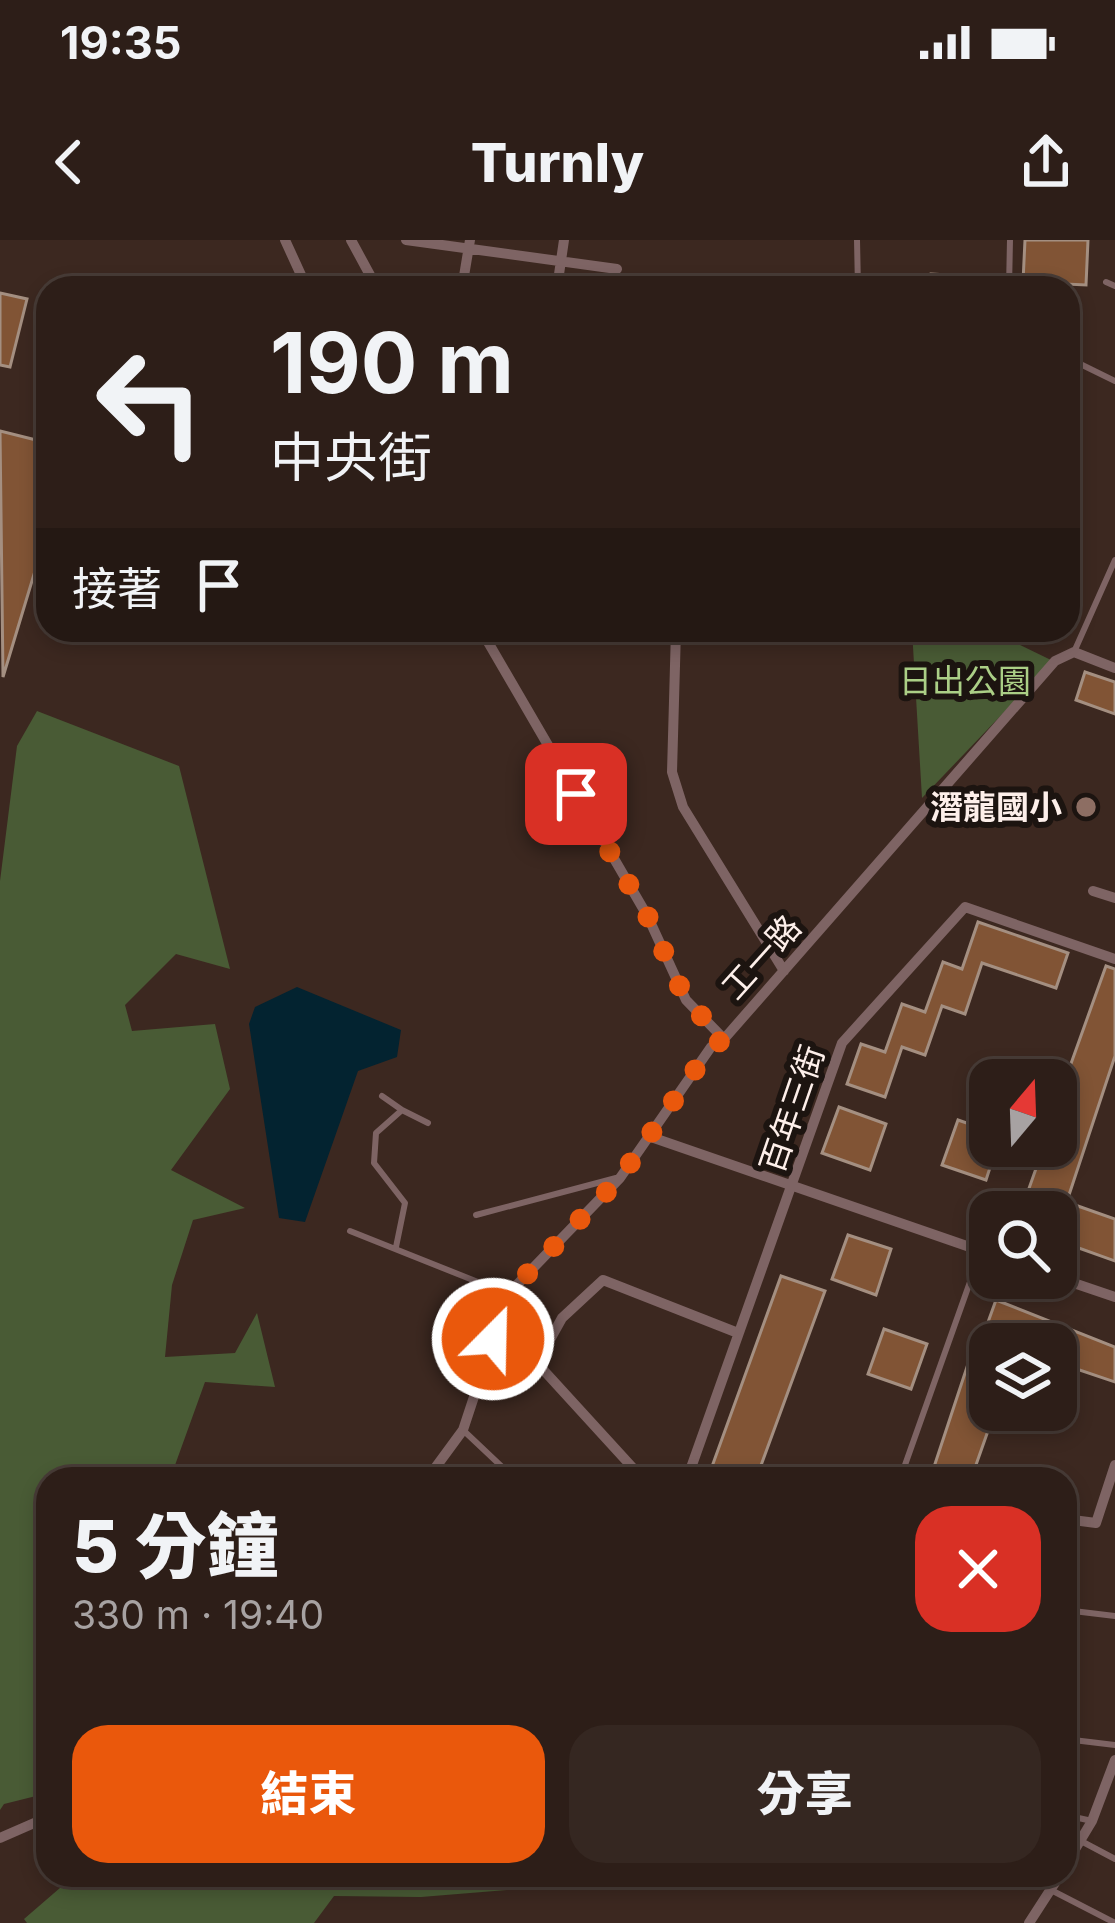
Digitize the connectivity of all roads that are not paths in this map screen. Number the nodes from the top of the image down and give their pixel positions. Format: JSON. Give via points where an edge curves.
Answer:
{"nodes":[{"id":1,"x":285,"y":240,"type":"edge"},
{"id":2,"x":352,"y":240,"type":"edge"},
{"id":3,"x":406,"y":240,"type":"edge"},
{"id":4,"x":564,"y":240,"type":"edge"},
{"id":5,"x":857,"y":240,"type":"edge"},
{"id":6,"x":1010,"y":240,"type":"edge"},
{"id":7,"x":470,"y":244,"type":"edge"},
{"id":8,"x":561,"y":262,"type":"junction"},
{"id":9,"x":617,"y":269,"type":"dead end"},
{"id":10,"x":302,"y":276,"type":"edge"},
{"id":11,"x":371,"y":276,"type":"edge"},
{"id":12,"x":463,"y":276,"type":"edge"},
{"id":13,"x":559,"y":276,"type":"edge"},
{"id":14,"x":858,"y":276,"type":"edge"},
{"id":15,"x":1009,"y":276,"type":"edge"},
{"id":16,"x":1080,"y":364,"type":"edge"},
{"id":17,"x":1115,"y":381,"type":"edge"},
{"id":18,"x":1115,"y":560,"type":"edge"},
{"id":19,"x":1080,"y":639,"type":"edge"},
{"id":20,"x":488,"y":642,"type":"edge"},
{"id":21,"x":676,"y":642,"type":"edge"},
{"id":22,"x":1078,"y":642,"type":"edge"},
{"id":23,"x":1074,"y":652,"type":"junction"},
{"id":24,"x":1115,"y":668,"type":"edge"},
{"id":25,"x":1094,"y":891,"type":"dead end"},
{"id":26,"x":1115,"y":898,"type":"edge"},
{"id":27,"x":1115,"y":959,"type":"edge"},
{"id":28,"x":784,"y":970,"type":"junction"},
{"id":29,"x":724,"y":1039,"type":"junction"},
{"id":30,"x":382,"y":1096,"type":"dead end"},
{"id":31,"x":403,"y":1110,"type":"junction"},
{"id":32,"x":428,"y":1123,"type":"dead end"},
{"id":33,"x":651,"y":1137,"type":"junction"},
{"id":34,"x":620,"y":1178,"type":"junction"},
{"id":35,"x":794,"y":1186,"type":"junction"},
{"id":36,"x":476,"y":1215,"type":"dead end"},
{"id":37,"x":350,"y":1231,"type":"dead end"},
{"id":38,"x":396,"y":1246,"type":"junction"},
{"id":39,"x":969,"y":1246,"type":"edge"},
{"id":40,"x":1077,"y":1283,"type":"edge"},
{"id":41,"x":508,"y":1294,"type":"junction"},
{"id":42,"x":969,"y":1297,"type":"edge"},
{"id":43,"x":1115,"y":1297,"type":"edge"},
{"id":44,"x":738,"y":1333,"type":"junction"},
{"id":45,"x":463,"y":1430,"type":"junction"},
{"id":46,"x":1115,"y":1465,"type":"edge"},
{"id":47,"x":440,"y":1467,"type":"edge"},
{"id":48,"x":502,"y":1467,"type":"edge"},
{"id":49,"x":632,"y":1467,"type":"edge"},
{"id":50,"x":691,"y":1467,"type":"edge"},
{"id":51,"x":905,"y":1467,"type":"edge"},
{"id":52,"x":1077,"y":1521,"type":"edge"},
{"id":53,"x":1077,"y":1611,"type":"edge"},
{"id":54,"x":1115,"y":1616,"type":"edge"},
{"id":55,"x":1077,"y":1740,"type":"edge"},
{"id":56,"x":1115,"y":1745,"type":"edge"},
{"id":57,"x":1115,"y":1760,"type":"edge"},
{"id":58,"x":1102,"y":1790,"type":"junction"},
{"id":59,"x":1115,"y":1796,"type":"edge"},
{"id":60,"x":1077,"y":1818,"type":"edge"},
{"id":61,"x":1092,"y":1821,"type":"junction"},
{"id":62,"x":36,"y":1822,"type":"edge"},
{"id":63,"x":0,"y":1838,"type":"edge"},
{"id":64,"x":1080,"y":1840,"type":"junction"},
{"id":65,"x":1077,"y":1845,"type":"edge"},
{"id":66,"x":1115,"y":1859,"type":"edge"},
{"id":67,"x":1053,"y":1887,"type":"edge"},
{"id":68,"x":1051,"y":1890,"type":"junction"},
{"id":69,"x":1028,"y":1923,"type":"edge"},
{"id":70,"x":1115,"y":1923,"type":"edge"}],
"edges":[{"from":1,"to":10,"type":"street"},
{"from":2,"to":11,"type":"street"},
{"from":3,"to":7,"type":"street"},
{"from":4,"to":8,"type":"street"},
{"from":5,"to":14,"type":"lane"},
{"from":6,"to":15,"type":"lane"},
{"from":7,"to":8,"type":"street"},
{"from":7,"to":12,"type":"street"},
{"from":8,"to":9,"type":"street"},
{"from":8,"to":13,"type":"street"},
{"from":16,"to":17,"type":"lane"},
{"from":18,"to":19,"type":"lane"},
{"from":20,"to":29,"type":"street","via":[[648,917],[686,1000]]},
{"from":21,"to":28,"type":"street","via":[[672,772],[683,807]]},
{"from":22,"to":23,"type":"lane"},
{"from":23,"to":24,"type":"street"},
{"from":23,"to":28,"type":"street","name":"工一路","via":[[1055,661]]},
{"from":25,"to":26,"type":"street"},
{"from":27,"to":35,"type":"street","name":"百年三街","via":[[965,907],[842,1043]]},
{"from":28,"to":29,"type":"street","name":"工一路"},
{"from":29,"to":33,"type":"street","name":"工一路"},
{"from":30,"to":31,"type":"lane"},
{"from":31,"to":32,"type":"lane"},
{"from":31,"to":38,"type":"lane","via":[[376,1133],[374,1163],[405,1203]]},
{"from":33,"to":34,"type":"street","name":"工一路"},
{"from":33,"to":35,"type":"street"},
{"from":34,"to":36,"type":"lane"},
{"from":34,"to":41,"type":"street","name":"工一路"},
{"from":35,"to":39,"type":"street"},
{"from":35,"to":44,"type":"street","name":"百年三街"},
{"from":37,"to":38,"type":"lane"},
{"from":38,"to":41,"type":"lane"},
{"from":40,"to":43,"type":"street"},
{"from":41,"to":45,"type":"street","name":"工一路"},
{"from":42,"to":51,"type":"lane"},
{"from":44,"to":49,"type":"street","via":[[603,1280],[562,1318],[537,1364]]},
{"from":44,"to":50,"type":"street","name":"百年三街"},
{"from":45,"to":47,"type":"street","name":"工一路"},
{"from":45,"to":48,"type":"lane"},
{"from":46,"to":52,"type":"street","via":[[1096,1523]]},
{"from":53,"to":54,"type":"lane"},
{"from":55,"to":56,"type":"lane"},
{"from":57,"to":58,"type":"street"},
{"from":58,"to":59,"type":"lane"},
{"from":58,"to":61,"type":"street"},
{"from":60,"to":61,"type":"lane"},
{"from":61,"to":64,"type":"street"},
{"from":62,"to":63,"type":"street"},
{"from":64,"to":65,"type":"street"},
{"from":64,"to":66,"type":"lane"},
{"from":67,"to":68,"type":"street"},
{"from":68,"to":69,"type":"street"},
{"from":68,"to":70,"type":"lane"}]}
